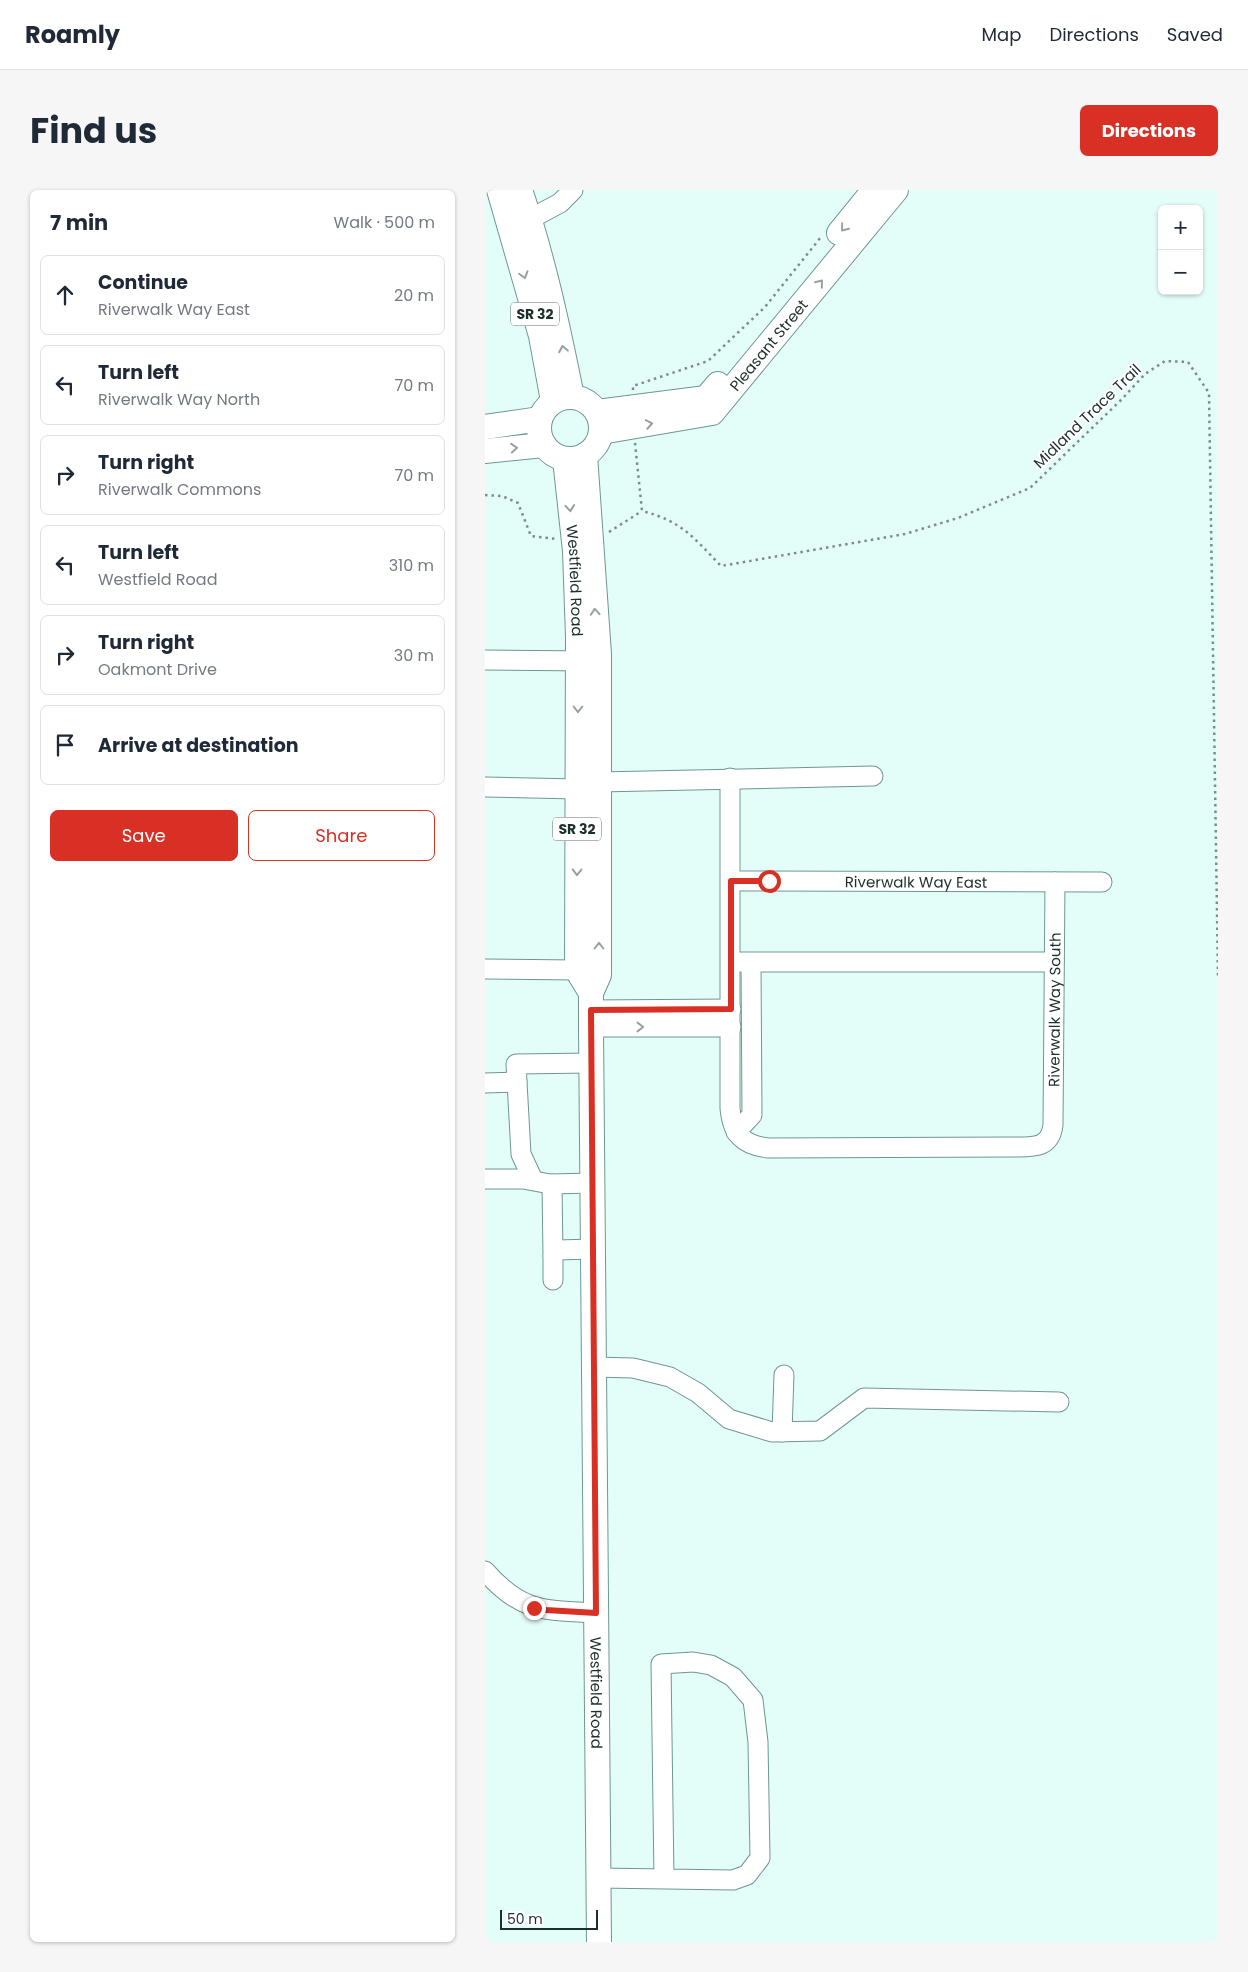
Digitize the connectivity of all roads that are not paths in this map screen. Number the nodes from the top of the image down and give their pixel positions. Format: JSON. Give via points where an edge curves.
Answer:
{"nodes":[{"id":1,"x":499,"y":190,"type":"edge"},
{"id":2,"x":520,"y":190,"type":"edge"},
{"id":3,"x":573,"y":190,"type":"edge"},
{"id":4,"x":875,"y":190,"type":"edge"},
{"id":5,"x":896,"y":190,"type":"edge"},
{"id":6,"x":530,"y":220,"type":"junction"},
{"id":7,"x":555,"y":406,"type":"junction"},
{"id":8,"x":599,"y":422,"type":"junction"},
{"id":9,"x":485,"y":427,"type":"edge"},
{"id":10,"x":544,"y":445,"type":"junction"},
{"id":11,"x":485,"y":451,"type":"edge"},
{"id":12,"x":575,"y":457,"type":"junction"},
{"id":13,"x":485,"y":660,"type":"edge"},
{"id":14,"x":588,"y":661,"type":"junction"},
{"id":15,"x":873,"y":776,"type":"dead end"},
{"id":16,"x":731,"y":778,"type":"junction"},
{"id":17,"x":588,"y":785,"type":"junction"},
{"id":18,"x":485,"y":787,"type":"edge"},
{"id":19,"x":731,"y":881,"type":"junction"},
{"id":20,"x":1055,"y":882,"type":"junction"},
{"id":21,"x":1102,"y":882,"type":"dead end"},
{"id":22,"x":731,"y":962,"type":"junction"},
{"id":23,"x":751,"y":962,"type":"junction"},
{"id":24,"x":1054,"y":962,"type":"junction"},
{"id":25,"x":485,"y":969,"type":"edge"},
{"id":26,"x":577,"y":970,"type":"junction"},
{"id":27,"x":591,"y":1010,"type":"junction"},
{"id":28,"x":731,"y":1018,"type":"junction"},
{"id":29,"x":752,"y":1059,"type":"junction"},
{"id":30,"x":731,"y":1060,"type":"junction"},
{"id":31,"x":591,"y":1063,"type":"junction"},
{"id":32,"x":517,"y":1082,"type":"junction"},
{"id":33,"x":485,"y":1083,"type":"edge"},
{"id":34,"x":742,"y":1137,"type":"junction"},
{"id":35,"x":485,"y":1179,"type":"edge"},
{"id":36,"x":533,"y":1180,"type":"junction"},
{"id":37,"x":593,"y":1183,"type":"junction"},
{"id":38,"x":552,"y":1184,"type":"junction"},
{"id":39,"x":593,"y":1249,"type":"junction"},
{"id":40,"x":553,"y":1256,"type":"junction"},
{"id":41,"x":553,"y":1280,"type":"dead end"},
{"id":42,"x":594,"y":1367,"type":"junction"},
{"id":43,"x":784,"y":1375,"type":"dead end"},
{"id":44,"x":1059,"y":1402,"type":"dead end"},
{"id":45,"x":782,"y":1432,"type":"junction"},
{"id":46,"x":485,"y":1571,"type":"edge"},
{"id":47,"x":596,"y":1613,"type":"junction"},
{"id":48,"x":599,"y":1878,"type":"junction"},
{"id":49,"x":664,"y":1879,"type":"junction"},
{"id":50,"x":599,"y":1942,"type":"edge"}],
"edges":[{"from":1,"to":7,"type":"main road","number":"SR 32","one_way":true,"via":[[541,336]]},
{"from":2,"to":6,"type":"main road"},
{"from":3,"to":6,"type":"street","via":[[560,203]]},
{"from":4,"to":8,"type":"main road","name":"Pleasant Street","one_way":true,"via":[[706,398]]},
{"from":8,"to":5,"type":"main road","name":"Pleasant Street","one_way":true,"via":[[712,413]]},
{"from":7,"to":6,"type":"main road","one_way":true,"via":[[560,334]]},
{"from":7,"to":8,"type":"main road","via":[[577,397],[589,402]]},
{"from":7,"to":9,"type":"main road"},
{"from":7,"to":10,"type":"main road","number":"SR 32","via":[[539,433]]},
{"from":8,"to":12,"type":"main road","via":[[597,444]]},
{"from":11,"to":10,"type":"main road","one_way":true},
{"from":10,"to":12,"type":"main road","via":[[549,452]]},
{"from":12,"to":14,"type":"main road","name":"Westfield Road","number":"SR 32","via":[[575,551]]},
{"from":13,"to":14,"type":"street"},
{"from":14,"to":17,"type":"main road","name":"Westfield Road","number":"SR 32"},
{"from":15,"to":16,"type":"street"},
{"from":16,"to":17,"type":"street"},
{"from":16,"to":19,"type":"street"},
{"from":17,"to":18,"type":"street"},
{"from":17,"to":26,"type":"main road","name":"Westfield Road","number":"SR 32","one_way":true},
{"from":27,"to":17,"type":"main road","name":"Westfield Road","number":"SR 32","one_way":true,"via":[[599,975]]},
{"from":19,"to":20,"type":"street","name":"Riverwalk Way East"},
{"from":19,"to":22,"type":"street"},
{"from":20,"to":21,"type":"street","name":"Riverwalk Way East"},
{"from":20,"to":24,"type":"street","name":"Riverwalk Way South"},
{"from":22,"to":23,"type":"street"},
{"from":22,"to":28,"type":"street"},
{"from":23,"to":24,"type":"street"},
{"from":23,"to":29,"type":"street"},
{"from":24,"to":34,"type":"street","name":"Riverwalk Way South","via":[[1053,1125],[1044,1144],[1013,1148],[767,1148]]},
{"from":25,"to":26,"type":"street"},
{"from":26,"to":27,"type":"main road"},
{"from":27,"to":28,"type":"street"},
{"from":27,"to":31,"type":"main road","name":"Westfield Road","number":"SR 32"},
{"from":28,"to":30,"type":"street"},
{"from":29,"to":30,"type":"street"},
{"from":29,"to":34,"type":"street","via":[[752,1115]]},
{"from":30,"to":34,"type":"street","via":[[730,1108]]},
{"from":31,"to":32,"type":"street","via":[[516,1064]]},
{"from":31,"to":37,"type":"main road","name":"Westfield Road","number":"SR 32"},
{"from":32,"to":33,"type":"street"},
{"from":32,"to":36,"type":"street","via":[[521,1154]]},
{"from":35,"to":36,"type":"street"},
{"from":36,"to":38,"type":"street"},
{"from":37,"to":38,"type":"street"},
{"from":37,"to":39,"type":"main road","name":"Westfield Road","number":"SR 32"},
{"from":38,"to":40,"type":"street"},
{"from":39,"to":40,"type":"street","via":[[557,1250]]},
{"from":39,"to":42,"type":"main road","name":"Westfield Road","number":"SR 32"},
{"from":40,"to":41,"type":"street"},
{"from":42,"to":45,"type":"street","via":[[633,1368],[670,1378],[698,1393],[729,1419]]},
{"from":42,"to":47,"type":"main road","name":"Westfield Road","number":"SR 32"},
{"from":43,"to":45,"type":"street"},
{"from":44,"to":45,"type":"street","via":[[864,1398],[820,1431]]},
{"from":46,"to":47,"type":"street","via":[[506,1592],[534,1608]]},
{"from":47,"to":48,"type":"main road","name":"Westfield Road","number":"SR 32"},
{"from":48,"to":49,"type":"street"},
{"from":48,"to":50,"type":"main road","name":"Westfield Road","number":"SR 32"},
{"from":49,"to":49,"type":"street","via":[[733,1880],[747,1876],[760,1858],[758,1742],[753,1700],[733,1677],[711,1665],[693,1662],[661,1664]]}]}
